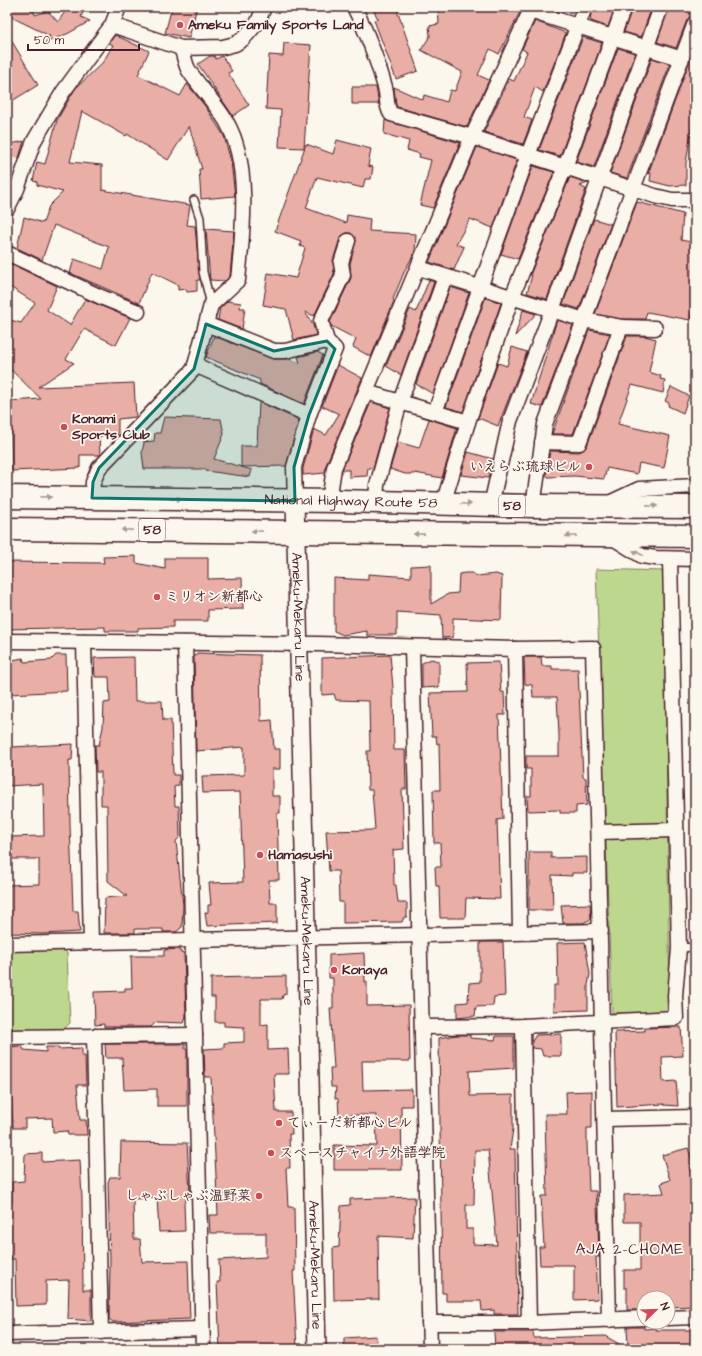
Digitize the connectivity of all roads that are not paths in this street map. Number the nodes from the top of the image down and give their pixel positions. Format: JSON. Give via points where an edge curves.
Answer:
{"nodes":[{"id":1,"x":118,"y":7,"type":"edge"},
{"id":2,"x":264,"y":7,"type":"edge"},
{"id":3,"x":354,"y":7,"type":"edge"},
{"id":4,"x":585,"y":7,"type":"edge"},
{"id":5,"x":624,"y":7,"type":"edge"},
{"id":6,"x":661,"y":7,"type":"edge"},
{"id":7,"x":531,"y":9,"type":"edge"},
{"id":8,"x":695,"y":23,"type":"edge"},
{"id":9,"x":112,"y":25,"type":"junction"},
{"id":10,"x":577,"y":27,"type":"junction"},
{"id":11,"x":612,"y":38,"type":"junction"},
{"id":12,"x":181,"y":48,"type":"junction"},
{"id":13,"x":646,"y":48,"type":"junction"},
{"id":14,"x":687,"y":56,"type":"edge"},
{"id":15,"x":472,"y":137,"type":"junction"},
{"id":16,"x":528,"y":155,"type":"junction"},
{"id":17,"x":565,"y":167,"type":"junction"},
{"id":18,"x":600,"y":179,"type":"junction"},
{"id":19,"x":634,"y":190,"type":"junction"},
{"id":20,"x":194,"y":200,"type":"dead end"},
{"id":21,"x":695,"y":200,"type":"edge"},
{"id":22,"x":7,"y":209,"type":"edge"},
{"id":23,"x":348,"y":241,"type":"dead end"},
{"id":24,"x":7,"y":253,"type":"edge"},
{"id":25,"x":418,"y":268,"type":"junction"},
{"id":26,"x":445,"y":277,"type":"junction"},
{"id":27,"x":481,"y":288,"type":"junction"},
{"id":28,"x":512,"y":297,"type":"junction"},
{"id":29,"x":211,"y":305,"type":"junction"},
{"id":30,"x":552,"y":310,"type":"junction"},
{"id":31,"x":138,"y":312,"type":"dead end"},
{"id":32,"x":584,"y":320,"type":"junction"},
{"id":33,"x":206,"y":324,"type":"junction"},
{"id":34,"x":621,"y":327,"type":"junction"},
{"id":35,"x":655,"y":328,"type":"dead end"},
{"id":36,"x":326,"y":341,"type":"junction"},
{"id":37,"x":195,"y":365,"type":"junction"},
{"id":38,"x":366,"y":392,"type":"junction"},
{"id":39,"x":400,"y":402,"type":"junction"},
{"id":40,"x":435,"y":412,"type":"junction"},
{"id":41,"x":309,"y":415,"type":"junction"},
{"id":42,"x":468,"y":422,"type":"junction"},
{"id":43,"x":542,"y":442,"type":"junction"},
{"id":44,"x":695,"y":486,"type":"edge"},
{"id":45,"x":7,"y":497,"type":"edge"},
{"id":46,"x":92,"y":498,"type":"junction"},
{"id":47,"x":295,"y":501,"type":"junction"},
{"id":48,"x":329,"y":501,"type":"junction"},
{"id":49,"x":376,"y":502,"type":"junction"},
{"id":50,"x":443,"y":504,"type":"junction"},
{"id":51,"x":491,"y":505,"type":"junction"},
{"id":52,"x":533,"y":506,"type":"junction"},
{"id":53,"x":605,"y":506,"type":"junction"},
{"id":54,"x":695,"y":507,"type":"edge"},
{"id":55,"x":7,"y":529,"type":"edge"},
{"id":56,"x":296,"y":532,"type":"junction"},
{"id":57,"x":610,"y":536,"type":"junction"},
{"id":58,"x":695,"y":536,"type":"edge"},
{"id":59,"x":670,"y":559,"type":"junction"},
{"id":60,"x":695,"y":560,"type":"edge"},
{"id":61,"x":7,"y":641,"type":"edge"},
{"id":62,"x":84,"y":642,"type":"junction"},
{"id":63,"x":186,"y":643,"type":"junction"},
{"id":64,"x":299,"y":644,"type":"junction"},
{"id":65,"x":412,"y":647,"type":"junction"},
{"id":66,"x":515,"y":649,"type":"junction"},
{"id":67,"x":676,"y":830,"type":"junction"},
{"id":68,"x":598,"y":832,"type":"junction"},
{"id":69,"x":601,"y":931,"type":"junction"},
{"id":70,"x":520,"y":932,"type":"junction"},
{"id":71,"x":419,"y":934,"type":"junction"},
{"id":72,"x":307,"y":936,"type":"junction"},
{"id":73,"x":194,"y":939,"type":"junction"},
{"id":74,"x":91,"y":942,"type":"junction"},
{"id":75,"x":7,"y":944,"type":"edge"},
{"id":76,"x":695,"y":947,"type":"edge"},
{"id":77,"x":679,"y":948,"type":"junction"},
{"id":78,"x":603,"y":1023,"type":"junction"},
{"id":79,"x":523,"y":1026,"type":"junction"},
{"id":80,"x":422,"y":1027,"type":"junction"},
{"id":81,"x":195,"y":1034,"type":"junction"},
{"id":82,"x":94,"y":1036,"type":"junction"},
{"id":83,"x":7,"y":1037,"type":"edge"},
{"id":84,"x":605,"y":1119,"type":"junction"},
{"id":85,"x":694,"y":1120,"type":"edge"},
{"id":86,"x":695,"y":1317,"type":"edge"},
{"id":87,"x":636,"y":1318,"type":"edge"},
{"id":88,"x":676,"y":1318,"type":"edge"},
{"id":89,"x":609,"y":1320,"type":"junction"},
{"id":90,"x":529,"y":1322,"type":"junction"},
{"id":91,"x":429,"y":1323,"type":"junction"},
{"id":92,"x":202,"y":1329,"type":"junction"},
{"id":93,"x":101,"y":1332,"type":"junction"},
{"id":94,"x":7,"y":1334,"type":"edge"},
{"id":95,"x":203,"y":1349,"type":"edge"},
{"id":96,"x":317,"y":1349,"type":"edge"},
{"id":97,"x":430,"y":1349,"type":"edge"}],
"edges":[{"from":1,"to":9,"type":"street"},
{"from":2,"to":12,"type":"street","via":[[258,22],[235,44],[222,47]]},
{"from":3,"to":15,"type":"street","via":[[386,89],[391,114]]},
{"from":4,"to":10,"type":"street"},
{"from":5,"to":11,"type":"street"},
{"from":6,"to":13,"type":"street"},
{"from":7,"to":10,"type":"street"},
{"from":7,"to":15,"type":"street"},
{"from":8,"to":14,"type":"street"},
{"from":9,"to":12,"type":"street"},
{"from":9,"to":22,"type":"street","via":[[63,92],[34,141]]},
{"from":10,"to":11,"type":"street"},
{"from":10,"to":16,"type":"street"},
{"from":11,"to":13,"type":"street"},
{"from":11,"to":17,"type":"street"},
{"from":12,"to":29,"type":"street","via":[[188,68],[226,121],[235,142],[240,165],[244,219],[238,280]]},
{"from":13,"to":14,"type":"street"},
{"from":13,"to":18,"type":"street"},
{"from":14,"to":19,"type":"street"},
{"from":15,"to":16,"type":"street"},
{"from":15,"to":25,"type":"street"},
{"from":16,"to":17,"type":"street"},
{"from":16,"to":27,"type":"street"},
{"from":17,"to":18,"type":"street"},
{"from":17,"to":28,"type":"street"},
{"from":18,"to":19,"type":"street"},
{"from":18,"to":30,"type":"street"},
{"from":19,"to":21,"type":"street","via":[[672,200]]},
{"from":19,"to":32,"type":"street"},
{"from":20,"to":29,"type":"lane","via":[[200,218],[203,272]]},
{"from":23,"to":36,"type":"street","via":[[341,263],[343,275],[321,320]]},
{"from":24,"to":31,"type":"street"},
{"from":25,"to":26,"type":"street"},
{"from":25,"to":38,"type":"street"},
{"from":26,"to":27,"type":"street"},
{"from":26,"to":39,"type":"street"},
{"from":27,"to":28,"type":"street"},
{"from":27,"to":40,"type":"street"},
{"from":28,"to":30,"type":"street"},
{"from":28,"to":42,"type":"street"},
{"from":29,"to":33,"type":"street"},
{"from":30,"to":32,"type":"street"},
{"from":30,"to":51,"type":"street","via":[[510,421]]},
{"from":32,"to":34,"type":"street"},
{"from":32,"to":43,"type":"street","via":[[545,424]]},
{"from":33,"to":36,"type":"street","via":[[274,351],[286,351]]},
{"from":33,"to":37,"type":"street"},
{"from":34,"to":35,"type":"street"},
{"from":34,"to":43,"type":"street","via":[[579,443]]},
{"from":36,"to":41,"type":"street","via":[[335,349]]},
{"from":37,"to":41,"type":"street"},
{"from":37,"to":46,"type":"street","via":[[99,468],[93,482]]},
{"from":38,"to":39,"type":"street"},
{"from":38,"to":48,"type":"street","via":[[334,468]]},
{"from":39,"to":40,"type":"street"},
{"from":39,"to":49,"type":"street","via":[[377,485]]},
{"from":40,"to":42,"type":"street"},
{"from":41,"to":47,"type":"street","via":[[294,467]]},
{"from":42,"to":50,"type":"street"},
{"from":43,"to":52,"type":"street"},
{"from":44,"to":53,"type":"street","via":[[639,489]]},
{"from":45,"to":46,"type":"highway","name":"National Highway Route 58","number":"58","one_way":true},
{"from":46,"to":47,"type":"highway","name":"National Highway Route 58","number":"58","one_way":true},
{"from":47,"to":48,"type":"highway","name":"National Highway Route 58","number":"58"},
{"from":47,"to":56,"type":"street","name":"Ameku-Mekaru Line"},
{"from":48,"to":49,"type":"highway","name":"National Highway Route 58","number":"58"},
{"from":49,"to":50,"type":"highway","name":"National Highway Route 58","number":"58"},
{"from":50,"to":51,"type":"highway","name":"National Highway Route 58","number":"58","one_way":true},
{"from":51,"to":52,"type":"highway","name":"National Highway Route 58","number":"58"},
{"from":52,"to":53,"type":"highway","name":"National Highway Route 58","number":"58"},
{"from":53,"to":54,"type":"highway","name":"National Highway Route 58","number":"58","one_way":true},
{"from":56,"to":55,"type":"highway","number":"58","one_way":true},
{"from":57,"to":56,"type":"highway","number":"58","one_way":true},
{"from":56,"to":64,"type":"street","name":"Ameku-Mekaru Line"},
{"from":57,"to":58,"type":"highway","number":"58"},
{"from":59,"to":57,"type":"street","one_way":true,"via":[[642,556]]},
{"from":59,"to":60,"type":"street"},
{"from":59,"to":67,"type":"street"},
{"from":61,"to":62,"type":"street"},
{"from":62,"to":63,"type":"street"},
{"from":62,"to":74,"type":"street"},
{"from":63,"to":64,"type":"street"},
{"from":63,"to":73,"type":"street"},
{"from":64,"to":65,"type":"street"},
{"from":64,"to":72,"type":"street","name":"Ameku-Mekaru Line"},
{"from":65,"to":66,"type":"street"},
{"from":65,"to":71,"type":"street"},
{"from":66,"to":68,"type":"street","via":[[593,648]]},
{"from":66,"to":70,"type":"street"},
{"from":67,"to":68,"type":"street"},
{"from":67,"to":77,"type":"street"},
{"from":68,"to":69,"type":"street"},
{"from":69,"to":70,"type":"street"},
{"from":69,"to":78,"type":"street"},
{"from":70,"to":71,"type":"street"},
{"from":71,"to":72,"type":"street"},
{"from":71,"to":80,"type":"street"},
{"from":72,"to":73,"type":"street"},
{"from":72,"to":96,"type":"street","name":"Ameku-Mekaru Line"},
{"from":73,"to":74,"type":"street"},
{"from":73,"to":81,"type":"street"},
{"from":74,"to":75,"type":"street"},
{"from":76,"to":77,"type":"lane"},
{"from":77,"to":78,"type":"street","via":[[676,1018]]},
{"from":78,"to":79,"type":"street"},
{"from":78,"to":84,"type":"street"},
{"from":79,"to":80,"type":"street"},
{"from":79,"to":90,"type":"street"},
{"from":80,"to":91,"type":"street"},
{"from":81,"to":82,"type":"street"},
{"from":81,"to":92,"type":"street"},
{"from":82,"to":83,"type":"street"},
{"from":82,"to":93,"type":"street"},
{"from":84,"to":85,"type":"street"},
{"from":84,"to":89,"type":"street"},
{"from":86,"to":88,"type":"street"},
{"from":87,"to":89,"type":"street"},
{"from":89,"to":90,"type":"street"},
{"from":90,"to":91,"type":"street"},
{"from":91,"to":97,"type":"street"},
{"from":92,"to":93,"type":"street"},
{"from":92,"to":95,"type":"street"},
{"from":93,"to":94,"type":"street"}]}
